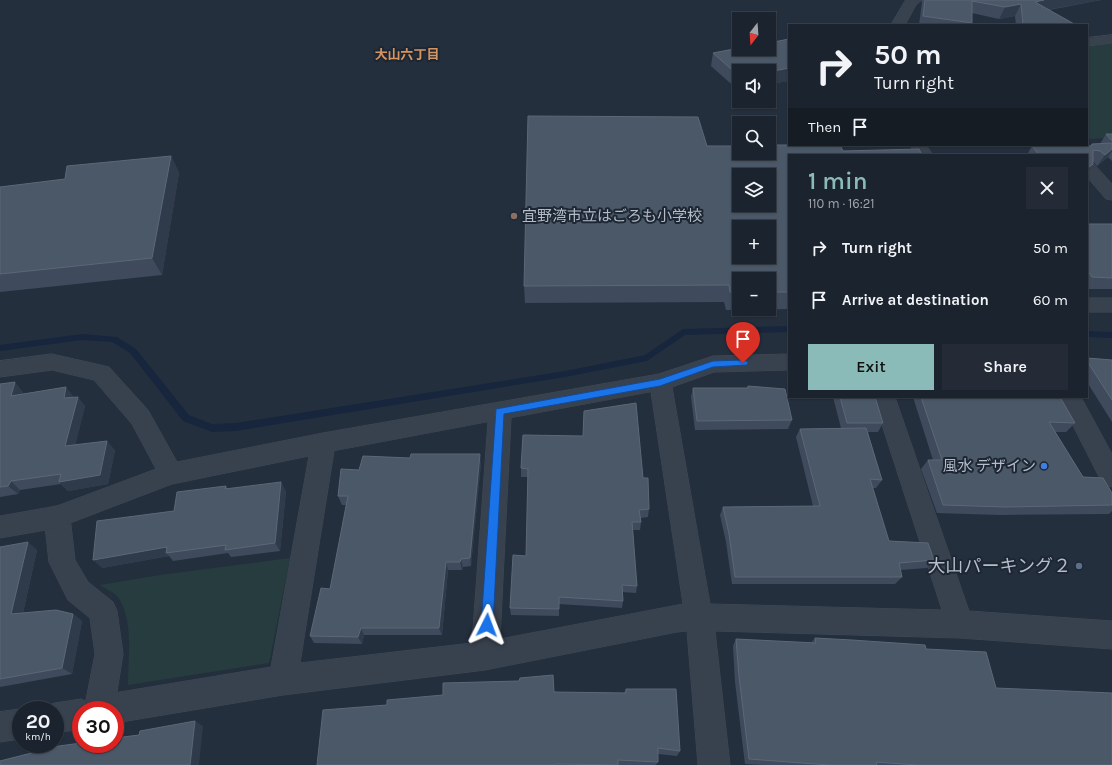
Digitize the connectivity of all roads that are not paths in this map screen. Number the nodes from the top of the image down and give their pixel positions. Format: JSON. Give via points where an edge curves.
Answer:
{"nodes":[{"id":1,"x":916,"y":0,"type":"edge"},
{"id":2,"x":899,"y":24,"type":"edge"},
{"id":3,"x":1112,"y":39,"type":"edge"},
{"id":4,"x":1088,"y":42,"type":"edge"},
{"id":5,"x":1088,"y":168,"type":"edge"},
{"id":6,"x":1112,"y":195,"type":"edge"},
{"id":7,"x":1088,"y":305,"type":"edge"},
{"id":8,"x":1112,"y":305,"type":"edge"},
{"id":9,"x":788,"y":362,"type":"edge"},
{"id":10,"x":0,"y":369,"type":"edge"},
{"id":11,"x":660,"y":382,"type":"junction"},
{"id":12,"x":884,"y":398,"type":"edge"},
{"id":13,"x":1071,"y":398,"type":"edge"},
{"id":14,"x":500,"y":412,"type":"junction"},
{"id":15,"x":322,"y":443,"type":"junction"},
{"id":16,"x":171,"y":474,"type":"junction"},
{"id":17,"x":1112,"y":477,"type":"edge"},
{"id":18,"x":57,"y":517,"type":"junction"},
{"id":19,"x":0,"y":527,"type":"edge"},
{"id":20,"x":698,"y":617,"type":"junction"},
{"id":21,"x":960,"y":624,"type":"junction"},
{"id":22,"x":1112,"y":635,"type":"edge"},
{"id":23,"x":485,"y":656,"type":"junction"},
{"id":24,"x":283,"y":680,"type":"junction"},
{"id":25,"x":101,"y":701,"type":"edge"},
{"id":26,"x":124,"y":706,"type":"edge"},
{"id":27,"x":12,"y":725,"type":"edge"},
{"id":28,"x":0,"y":727,"type":"edge"},
{"id":29,"x":714,"y":765,"type":"edge"}],
"edges":[{"from":1,"to":2,"type":"street","via":[[911,2]]},
{"from":3,"to":4,"type":"street"},
{"from":5,"to":6,"type":"street"},
{"from":7,"to":8,"type":"street"},
{"from":9,"to":11,"type":"street","via":[[713,364]]},
{"from":10,"to":16,"type":"street","via":[[52,362],[101,373],[140,417]]},
{"from":11,"to":14,"type":"street"},
{"from":11,"to":20,"type":"street"},
{"from":12,"to":21,"type":"street"},
{"from":13,"to":17,"type":"street"},
{"from":14,"to":15,"type":"street"},
{"from":14,"to":23,"type":"street"},
{"from":15,"to":16,"type":"street"},
{"from":15,"to":24,"type":"street"},
{"from":16,"to":18,"type":"street"},
{"from":18,"to":19,"type":"street"},
{"from":18,"to":25,"type":"street","via":[[62,562],[78,590],[103,611],[109,654]]},
{"from":20,"to":21,"type":"street"},
{"from":20,"to":23,"type":"street","via":[[677,618]]},
{"from":20,"to":29,"type":"street"},
{"from":21,"to":22,"type":"street"},
{"from":23,"to":24,"type":"street"},
{"from":24,"to":26,"type":"street"},
{"from":27,"to":28,"type":"street"}]}
